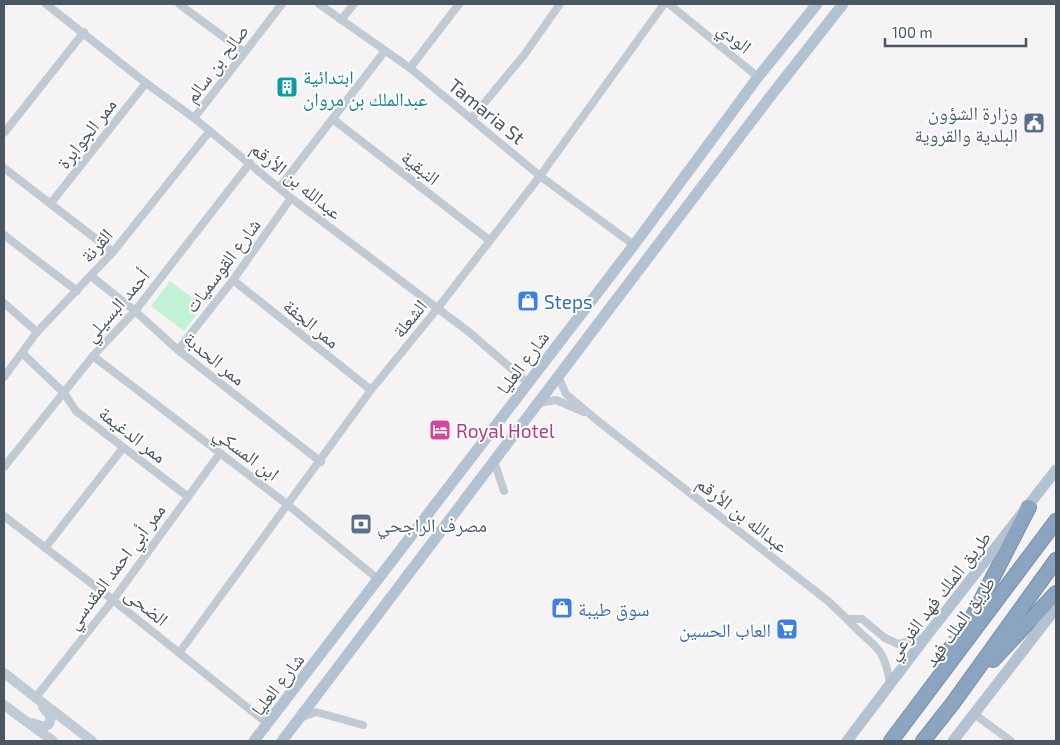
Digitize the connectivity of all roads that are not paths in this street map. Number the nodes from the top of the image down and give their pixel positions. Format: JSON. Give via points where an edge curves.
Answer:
{"nodes":[{"id":1,"x":46,"y":4,"type":"edge"},
{"id":2,"x":179,"y":4,"type":"edge"},
{"id":3,"x":282,"y":4,"type":"edge"},
{"id":4,"x":319,"y":4,"type":"edge"},
{"id":5,"x":354,"y":4,"type":"edge"},
{"id":6,"x":459,"y":4,"type":"edge"},
{"id":7,"x":560,"y":4,"type":"edge"},
{"id":8,"x":664,"y":4,"type":"edge"},
{"id":9,"x":669,"y":4,"type":"edge"},
{"id":10,"x":817,"y":4,"type":"edge"},
{"id":11,"x":843,"y":4,"type":"edge"},
{"id":12,"x":342,"y":20,"type":"junction"},
{"id":13,"x":84,"y":32,"type":"junction"},
{"id":14,"x":244,"y":52,"type":"junction"},
{"id":15,"x":384,"y":52,"type":"junction"},
{"id":16,"x":410,"y":68,"type":"junction"},
{"id":17,"x":758,"y":77,"type":"junction"},
{"id":18,"x":146,"y":84,"type":"junction"},
{"id":19,"x":194,"y":118,"type":"junction"},
{"id":20,"x":334,"y":120,"type":"junction"},
{"id":21,"x":471,"y":120,"type":"junction"},
{"id":22,"x":4,"y":132,"type":"edge"},
{"id":23,"x":209,"y":132,"type":"junction"},
{"id":24,"x":250,"y":163,"type":"junction"},
{"id":25,"x":4,"y":168,"type":"edge"},
{"id":26,"x":540,"y":176,"type":"junction"},
{"id":27,"x":280,"y":187,"type":"junction"},
{"id":28,"x":291,"y":198,"type":"junction"},
{"id":29,"x":51,"y":203,"type":"junction"},
{"id":30,"x":4,"y":235,"type":"edge"},
{"id":31,"x":489,"y":240,"type":"junction"},
{"id":32,"x":634,"y":245,"type":"junction"},
{"id":33,"x":113,"y":252,"type":"junction"},
{"id":34,"x":91,"y":276,"type":"junction"},
{"id":35,"x":233,"y":280,"type":"junction"},
{"id":36,"x":77,"y":291,"type":"junction"},
{"id":37,"x":4,"y":303,"type":"edge"},
{"id":38,"x":437,"y":309,"type":"junction"},
{"id":39,"x":135,"y":311,"type":"junction"},
{"id":40,"x":37,"y":332,"type":"junction"},
{"id":41,"x":178,"y":350,"type":"junction"},
{"id":42,"x":22,"y":353,"type":"junction"},
{"id":43,"x":94,"y":356,"type":"junction"},
{"id":44,"x":558,"y":376,"type":"junction"},
{"id":45,"x":4,"y":377,"type":"edge"},
{"id":46,"x":527,"y":382,"type":"junction"},
{"id":47,"x":371,"y":390,"type":"junction"},
{"id":48,"x":64,"y":392,"type":"junction"},
{"id":49,"x":537,"y":404,"type":"junction"},
{"id":50,"x":598,"y":421,"type":"junction"},
{"id":51,"x":123,"y":448,"type":"junction"},
{"id":52,"x":220,"y":453,"type":"junction"},
{"id":53,"x":494,"y":461,"type":"junction"},
{"id":54,"x":321,"y":462,"type":"junction"},
{"id":55,"x":4,"y":467,"type":"edge"},
{"id":56,"x":1056,"y":470,"type":"edge"},
{"id":57,"x":504,"y":491,"type":"dead end"},
{"id":58,"x":188,"y":496,"type":"junction"},
{"id":59,"x":288,"y":504,"type":"junction"},
{"id":60,"x":1029,"y":507,"type":"junction"},
{"id":61,"x":4,"y":516,"type":"edge"},
{"id":62,"x":1056,"y":521,"type":"edge"},
{"id":63,"x":45,"y":548,"type":"junction"},
{"id":64,"x":1056,"y":560,"type":"edge"},
{"id":65,"x":379,"y":580,"type":"junction"},
{"id":66,"x":1056,"y":592,"type":"edge"},
{"id":67,"x":113,"y":600,"type":"junction"},
{"id":68,"x":1056,"y":608,"type":"edge"},
{"id":69,"x":847,"y":619,"type":"junction"},
{"id":70,"x":924,"y":638,"type":"junction"},
{"id":71,"x":179,"y":653,"type":"junction"},
{"id":72,"x":4,"y":673,"type":"edge"},
{"id":73,"x":890,"y":684,"type":"junction"},
{"id":74,"x":936,"y":684,"type":"junction"},
{"id":75,"x":959,"y":695,"type":"junction"},
{"id":76,"x":36,"y":697,"type":"junction"},
{"id":77,"x":4,"y":705,"type":"edge"},
{"id":78,"x":974,"y":714,"type":"junction"},
{"id":79,"x":300,"y":718,"type":"junction"},
{"id":80,"x":24,"y":720,"type":"junction"},
{"id":81,"x":268,"y":724,"type":"junction"},
{"id":82,"x":363,"y":725,"type":"dead end"},
{"id":83,"x":53,"y":741,"type":"edge"},
{"id":84,"x":92,"y":741,"type":"edge"},
{"id":85,"x":254,"y":741,"type":"edge"},
{"id":86,"x":282,"y":741,"type":"edge"},
{"id":87,"x":847,"y":741,"type":"edge"},
{"id":88,"x":891,"y":741,"type":"edge"},
{"id":89,"x":923,"y":741,"type":"edge"},
{"id":90,"x":953,"y":741,"type":"edge"},
{"id":91,"x":1011,"y":741,"type":"edge"}],
"edges":[{"from":1,"to":13,"type":"street","name":"عبدالله بن الأرقم"},
{"from":2,"to":14,"type":"street"},
{"from":3,"to":14,"type":"street","name":"صالح بن سالم"},
{"from":4,"to":12,"type":"street","name":"Tamaria St"},
{"from":5,"to":12,"type":"street"},
{"from":6,"to":16,"type":"street"},
{"from":7,"to":21,"type":"street"},
{"from":8,"to":26,"type":"street","name":"الشعلة"},
{"from":9,"to":17,"type":"street","name":"الودي"},
{"from":10,"to":17,"type":"main road","name":"شارع العليا"},
{"from":11,"to":44,"type":"main road","name":"شارع العليا"},
{"from":12,"to":15,"type":"street","name":"Tamaria St"},
{"from":13,"to":18,"type":"street","name":"عبدالله بن الأرقم"},
{"from":13,"to":22,"type":"street"},
{"from":14,"to":19,"type":"street","name":"صالح بن سالم"},
{"from":15,"to":16,"type":"street","name":"Tamaria St"},
{"from":15,"to":20,"type":"street"},
{"from":16,"to":21,"type":"street","name":"Tamaria St"},
{"from":17,"to":32,"type":"main road","name":"شارع العليا"},
{"from":18,"to":19,"type":"street","name":"عبدالله بن الأرقم"},
{"from":18,"to":29,"type":"street","name":"ممر الجوابرة"},
{"from":19,"to":23,"type":"street","name":"عبدالله بن الأرقم"},
{"from":20,"to":27,"type":"street"},
{"from":20,"to":31,"type":"street","name":"النبقية"},
{"from":21,"to":26,"type":"street","name":"Tamaria St"},
{"from":23,"to":24,"type":"street","name":"عبدالله بن الأرقم"},
{"from":23,"to":33,"type":"street","name":"القرنة"},
{"from":24,"to":27,"type":"street","name":"عبدالله بن الأرقم"},
{"from":24,"to":39,"type":"street","name":"أحمد البسيلي"},
{"from":25,"to":29,"type":"street"},
{"from":26,"to":31,"type":"street","name":"الشعلة"},
{"from":26,"to":32,"type":"street","name":"Tamaria St"},
{"from":27,"to":28,"type":"street","name":"عبدالله بن الأرقم"},
{"from":28,"to":35,"type":"street","name":"شارع القوسميات"},
{"from":28,"to":38,"type":"street","name":"عبدالله بن الأرقم"},
{"from":29,"to":33,"type":"street"},
{"from":30,"to":36,"type":"street"},
{"from":31,"to":38,"type":"street","name":"الشعلة"},
{"from":32,"to":46,"type":"main road","name":"شارع العليا"},
{"from":33,"to":34,"type":"street","name":"القرنة"},
{"from":34,"to":36,"type":"street","name":"القرنة"},
{"from":34,"to":39,"type":"street","name":"ممر الحدبة"},
{"from":35,"to":41,"type":"street","name":"شارع القوسميات"},
{"from":35,"to":47,"type":"street","name":"ممر الجفة"},
{"from":36,"to":40,"type":"street","name":"القرنة"},
{"from":37,"to":40,"type":"street"},
{"from":38,"to":46,"type":"street","name":"عبدالله بن الأرقم"},
{"from":38,"to":47,"type":"street","name":"الشعلة"},
{"from":39,"to":41,"type":"street","name":"ممر الحدبة"},
{"from":39,"to":43,"type":"street","name":"أحمد البسيلي"},
{"from":40,"to":42,"type":"street","name":"القرنة"},
{"from":41,"to":54,"type":"street","name":"ممر الحدبة"},
{"from":42,"to":45,"type":"street","name":"القرنة"},
{"from":42,"to":48,"type":"street","name":"ممر الدغيمة"},
{"from":43,"to":48,"type":"street","name":"أحمد البسيلي"},
{"from":43,"to":52,"type":"street","name":"ابن المسكي"},
{"from":44,"to":49,"type":"main road","name":"شارع العليا"},
{"from":44,"to":50,"type":"street","name":"عبدالله بن الأرقم","via":[[566,394]]},
{"from":46,"to":65,"type":"main road","name":"شارع العليا"},
{"from":47,"to":54,"type":"street","name":"الشعلة"},
{"from":48,"to":51,"type":"street","name":"ممر الدغيمة","via":[[76,411]]},
{"from":48,"to":55,"type":"street","name":"أحمد البسيلي"},
{"from":49,"to":50,"type":"street","via":[[556,400]]},
{"from":49,"to":53,"type":"main road","name":"شارع العليا"},
{"from":50,"to":69,"type":"street","name":"عبدالله بن الأرقم"},
{"from":51,"to":58,"type":"street","name":"ممر الدغيمة"},
{"from":51,"to":63,"type":"street"},
{"from":52,"to":58,"type":"street","name":"ممر أبي احمد المقدسي"},
{"from":52,"to":59,"type":"street","name":"ابن المسكي"},
{"from":53,"to":57,"type":"street"},
{"from":53,"to":79,"type":"main road","name":"شارع العليا"},
{"from":54,"to":59,"type":"street","name":"الشعلة"},
{"from":56,"to":60,"type":"main road","name":"طريق الملك فهد الفرعي"},
{"from":58,"to":67,"type":"street","name":"ممر أبي احمد المقدسي"},
{"from":59,"to":65,"type":"street","name":"ابن المسكي"},
{"from":59,"to":71,"type":"street","name":"الشعلة"},
{"from":60,"to":70,"type":"main road","name":"طريق الملك فهد الفرعي"},
{"from":60,"to":74,"type":"highway","via":[[974,614],[936,670]]},
{"from":61,"to":63,"type":"street","name":"الضحى"},
{"from":62,"to":74,"type":"highway","name":"طريق الملك فهد"},
{"from":63,"to":67,"type":"street","name":"الضحى"},
{"from":64,"to":75,"type":"highway"},
{"from":65,"to":81,"type":"main road","name":"شارع العليا"},
{"from":66,"to":75,"type":"highway"},
{"from":67,"to":71,"type":"street","name":"الضحى"},
{"from":67,"to":76,"type":"street","name":"ممر أبي احمد المقدسي"},
{"from":68,"to":78,"type":"main road"},
{"from":69,"to":70,"type":"street","name":"عبدالله بن الأرقم","via":[[862,619],[898,644]]},
{"from":69,"to":73,"type":"street","via":[[876,646],[887,663]]},
{"from":70,"to":73,"type":"main road","name":"طريق الملك فهد الفرعي"},
{"from":71,"to":81,"type":"street","name":"الضحى"},
{"from":72,"to":76,"type":"street"},
{"from":73,"to":87,"type":"main road","name":"طريق الملك فهد الفرعي"},
{"from":74,"to":88,"type":"highway","name":"طريق الملك فهد"},
{"from":75,"to":89,"type":"highway"},
{"from":76,"to":80,"type":"street","via":[[50,717],[49,724],[44,727]]},
{"from":76,"to":84,"type":"street"},
{"from":77,"to":80,"type":"street"},
{"from":78,"to":90,"type":"main road"},
{"from":78,"to":91,"type":"street"},
{"from":79,"to":82,"type":"street","via":[[322,713]]},
{"from":79,"to":86,"type":"main road","name":"شارع العليا"},
{"from":80,"to":83,"type":"street"},
{"from":81,"to":85,"type":"main road","name":"شارع العليا"}]}
